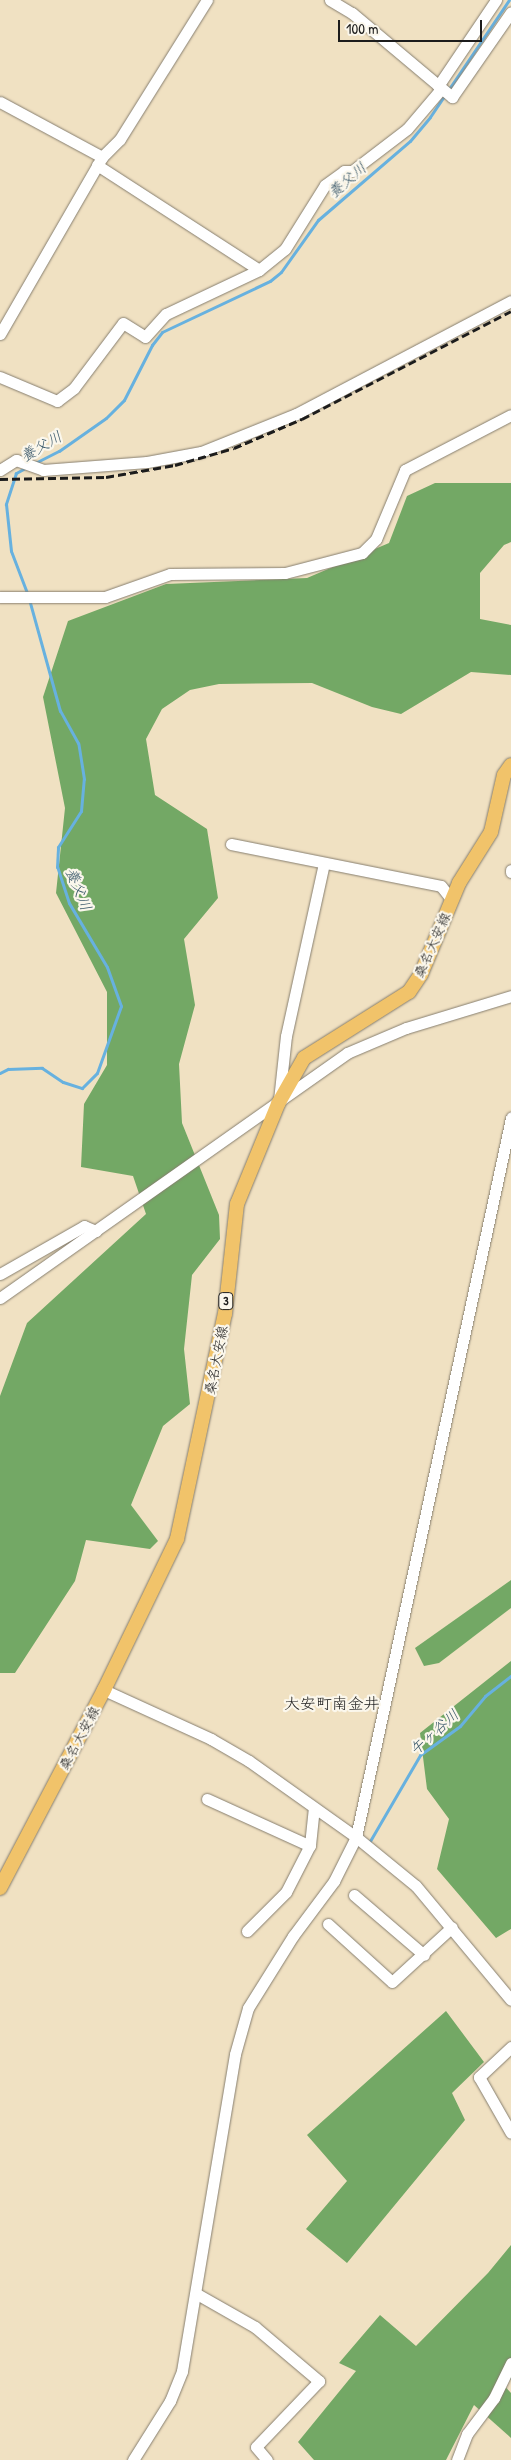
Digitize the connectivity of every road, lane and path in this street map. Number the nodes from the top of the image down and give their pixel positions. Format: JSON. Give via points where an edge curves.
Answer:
{"nodes":[{"id":1,"x":207,"y":0,"type":"edge"},
{"id":2,"x":330,"y":0,"type":"edge"},
{"id":3,"x":496,"y":0,"type":"edge"},
{"id":4,"x":511,"y":12,"type":"edge"},
{"id":5,"x":440,"y":87,"type":"junction"},
{"id":6,"x":0,"y":102,"type":"edge"},
{"id":7,"x":100,"y":161,"type":"junction"},
{"id":8,"x":259,"y":270,"type":"junction"},
{"id":9,"x":511,"y":301,"type":"edge"},
{"id":10,"x":0,"y":334,"type":"edge"},
{"id":11,"x":0,"y":376,"type":"edge"},
{"id":12,"x":511,"y":415,"type":"edge"},
{"id":13,"x":0,"y":470,"type":"edge"},
{"id":14,"x":0,"y":597,"type":"edge"},
{"id":15,"x":511,"y":765,"type":"edge"},
{"id":16,"x":231,"y":844,"type":"dead end"},
{"id":17,"x":324,"y":863,"type":"junction"},
{"id":18,"x":451,"y":899,"type":"junction"},
{"id":19,"x":511,"y":996,"type":"edge"},
{"id":20,"x":278,"y":1104,"type":"junction"},
{"id":21,"x":511,"y":1118,"type":"edge"},
{"id":22,"x":92,"y":1234,"type":"junction"},
{"id":23,"x":0,"y":1274,"type":"edge"},
{"id":24,"x":0,"y":1298,"type":"edge"},
{"id":25,"x":104,"y":1690,"type":"junction"},
{"id":26,"x":207,"y":1799,"type":"dead end"},
{"id":27,"x":314,"y":1808,"type":"junction"},
{"id":28,"x":356,"y":1837,"type":"junction"},
{"id":29,"x":310,"y":1846,"type":"junction"},
{"id":30,"x":0,"y":1888,"type":"edge"},
{"id":31,"x":354,"y":1895,"type":"dead end"},
{"id":32,"x":328,"y":1924,"type":"dead end"},
{"id":33,"x":452,"y":1927,"type":"junction"},
{"id":34,"x":247,"y":1931,"type":"dead end"},
{"id":35,"x":424,"y":1955,"type":"junction"},
{"id":36,"x":510,"y":1996,"type":"edge"},
{"id":37,"x":511,"y":2047,"type":"edge"},
{"id":38,"x":511,"y":2133,"type":"edge"},
{"id":39,"x":197,"y":2294,"type":"junction"},
{"id":40,"x":511,"y":2363,"type":"edge"},
{"id":41,"x":132,"y":2460,"type":"edge"},
{"id":42,"x":267,"y":2460,"type":"edge"},
{"id":43,"x":457,"y":2460,"type":"edge"}],
"edges":[{"from":1,"to":7,"type":"street","via":[[120,139]]},
{"from":2,"to":5,"type":"street","via":[[352,13]]},
{"from":3,"to":5,"type":"street"},
{"from":4,"to":5,"type":"street","via":[[452,97]]},
{"from":5,"to":8,"type":"street","via":[[406,129],[352,171],[344,171],[326,185],[285,249]]},
{"from":6,"to":7,"type":"street"},
{"from":7,"to":8,"type":"street"},
{"from":7,"to":10,"type":"street"},
{"from":8,"to":11,"type":"street","via":[[166,314],[146,337],[122,323],[74,388],[57,401]]},
{"from":9,"to":13,"type":"street","via":[[296,414],[200,452],[96,468],[37,468],[16,460]]},
{"from":12,"to":14,"type":"street","via":[[405,470],[376,539],[362,553],[284,572],[170,574],[106,597]]},
{"from":15,"to":18,"type":"main road","name":"桑名大安線","number":"3","via":[[504,775],[491,832]]},
{"from":16,"to":17,"type":"street"},
{"from":17,"to":18,"type":"street","via":[[441,886]]},
{"from":17,"to":20,"type":"street","via":[[286,1036]]},
{"from":18,"to":20,"type":"main road","name":"桑名大安線","number":"3","via":[[421,974],[409,992],[304,1058]]},
{"from":19,"to":20,"type":"street","via":[[406,1028],[347,1053],[321,1069]]},
{"from":20,"to":22,"type":"street"},
{"from":20,"to":25,"type":"main road","name":"桑名大安線","number":"3","via":[[237,1204],[225,1314],[177,1539]]},
{"from":21,"to":28,"type":"street"},
{"from":22,"to":23,"type":"street","via":[[84,1226]]},
{"from":22,"to":24,"type":"street"},
{"from":25,"to":27,"type":"street","via":[[211,1739],[249,1761]]},
{"from":25,"to":30,"type":"main road","name":"桑名大安線","number":"3"},
{"from":26,"to":29,"type":"street"},
{"from":27,"to":28,"type":"street"},
{"from":27,"to":29,"type":"street"},
{"from":28,"to":33,"type":"street","via":[[416,1886]]},
{"from":28,"to":39,"type":"street","via":[[334,1881],[292,1936],[248,2008],[235,2054]]},
{"from":29,"to":34,"type":"street","via":[[286,1892]]},
{"from":31,"to":35,"type":"street"},
{"from":32,"to":35,"type":"street","via":[[392,1982]]},
{"from":33,"to":35,"type":"street"},
{"from":33,"to":36,"type":"street"},
{"from":37,"to":38,"type":"street","via":[[479,2077]]},
{"from":39,"to":41,"type":"street","via":[[182,2371],[170,2401]]},
{"from":39,"to":42,"type":"street","via":[[255,2327],[319,2381],[256,2447]]},
{"from":40,"to":43,"type":"street","via":[[494,2398],[467,2434]]}]}
